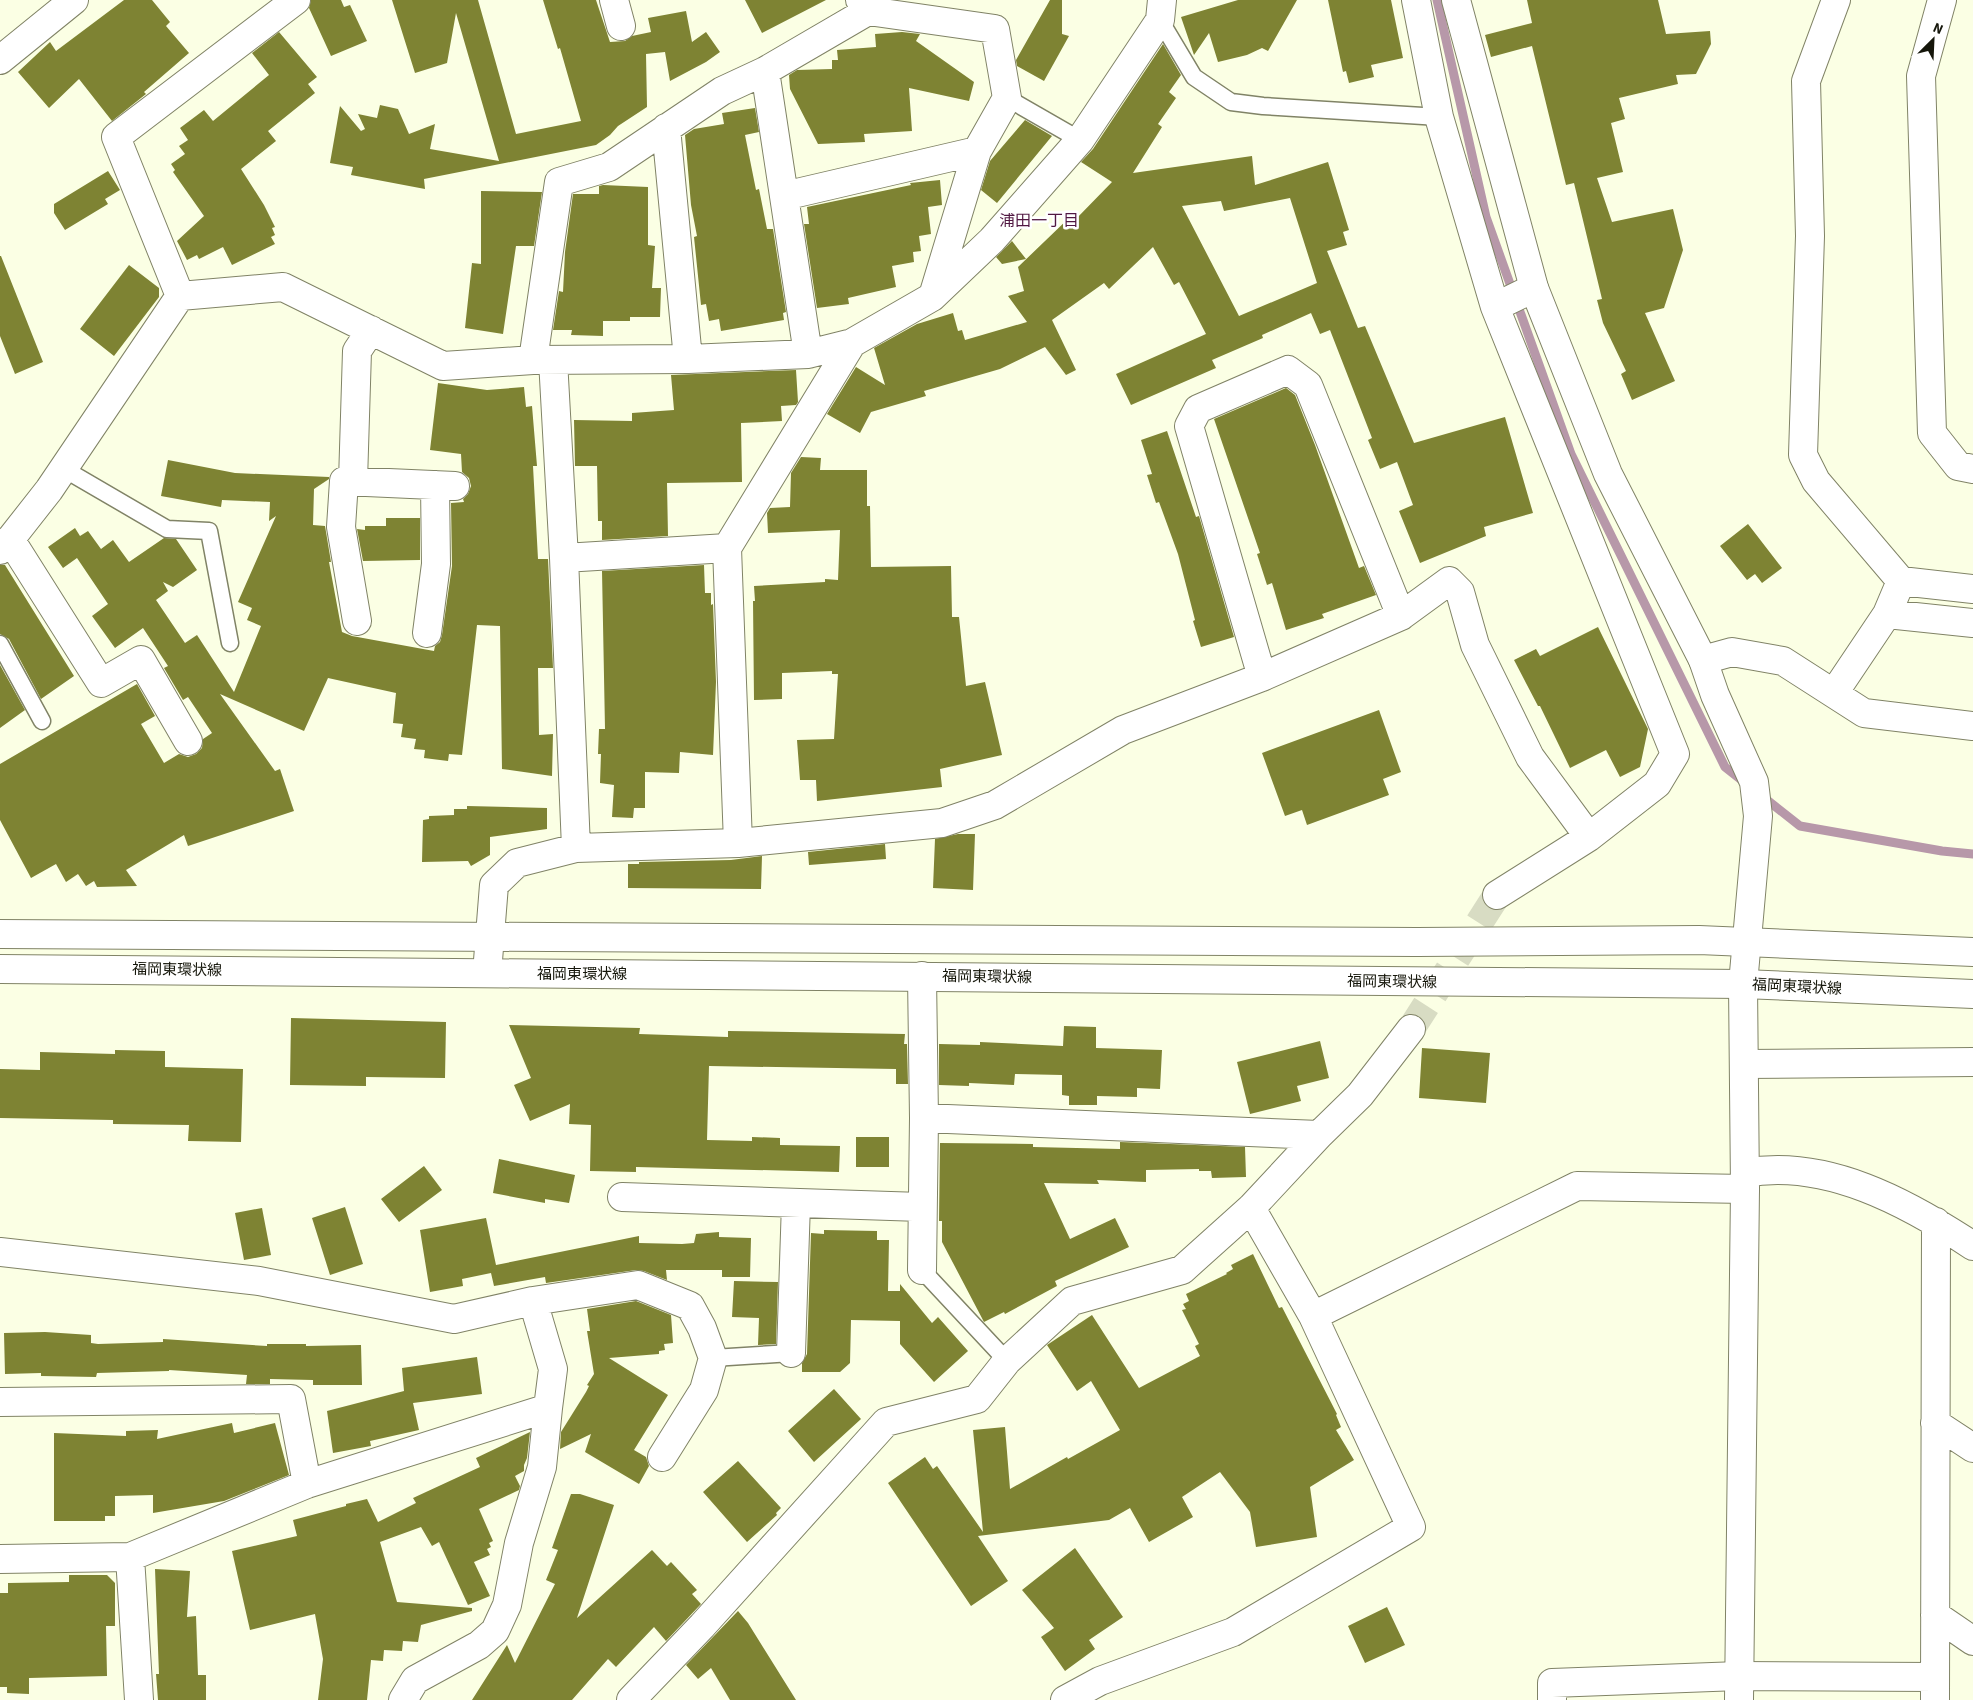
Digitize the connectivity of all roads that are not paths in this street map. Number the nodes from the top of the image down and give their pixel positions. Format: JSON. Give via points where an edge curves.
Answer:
{"nodes":[{"id":1,"x":74,"y":0,"type":"edge"},
{"id":2,"x":296,"y":0,"type":"edge"},
{"id":3,"x":614,"y":0,"type":"edge"},
{"id":4,"x":1416,"y":0,"type":"edge"},
{"id":5,"x":1456,"y":0,"type":"edge"},
{"id":6,"x":1836,"y":0,"type":"edge"},
{"id":7,"x":1942,"y":0,"type":"edge"},
{"id":8,"x":864,"y":6,"type":"edge"},
{"id":9,"x":1161,"y":10,"type":"edge"},
{"id":10,"x":621,"y":26,"type":"dead end"},
{"id":11,"x":0,"y":60,"type":"edge"},
{"id":12,"x":765,"y":71,"type":"junction"},
{"id":13,"x":1007,"y":98,"type":"junction"},
{"id":14,"x":1439,"y":117,"type":"junction"},
{"id":15,"x":666,"y":128,"type":"junction"},
{"id":16,"x":1080,"y":140,"type":"junction"},
{"id":17,"x":977,"y":151,"type":"junction"},
{"id":18,"x":784,"y":196,"type":"junction"},
{"id":19,"x":1534,"y":288,"type":"junction"},
{"id":20,"x":180,"y":296,"type":"junction"},
{"id":21,"x":932,"y":297,"type":"junction"},
{"id":22,"x":1495,"y":307,"type":"junction"},
{"id":23,"x":371,"y":330,"type":"junction"},
{"id":24,"x":852,"y":343,"type":"junction"},
{"id":25,"x":808,"y":354,"type":"junction"},
{"id":26,"x":688,"y":359,"type":"junction"},
{"id":27,"x":543,"y":360,"type":"junction"},
{"id":28,"x":64,"y":468,"type":"junction"},
{"id":29,"x":1973,"y":469,"type":"edge"},
{"id":30,"x":353,"y":481,"type":"junction"},
{"id":31,"x":5,"y":545,"type":"edge"},
{"id":32,"x":727,"y":548,"type":"junction"},
{"id":33,"x":564,"y":558,"type":"junction"},
{"id":34,"x":1901,"y":580,"type":"junction"},
{"id":35,"x":1973,"y":589,"type":"edge"},
{"id":36,"x":1887,"y":614,"type":"junction"},
{"id":37,"x":1401,"y":616,"type":"junction"},
{"id":38,"x":357,"y":621,"type":"dead end"},
{"id":39,"x":1973,"y":623,"type":"edge"},
{"id":40,"x":427,"y":633,"type":"dead end"},
{"id":41,"x":230,"y":643,"type":"dead end"},
{"id":42,"x":0,"y":644,"type":"edge"},
{"id":43,"x":1703,"y":660,"type":"junction"},
{"id":44,"x":1262,"y":677,"type":"junction"},
{"id":45,"x":1834,"y":693,"type":"junction"},
{"id":46,"x":42,"y":721,"type":"dead end"},
{"id":47,"x":1973,"y":726,"type":"edge"},
{"id":48,"x":188,"y":741,"type":"dead end"},
{"id":49,"x":1589,"y":837,"type":"junction"},
{"id":50,"x":738,"y":843,"type":"junction"},
{"id":51,"x":576,"y":848,"type":"junction"},
{"id":52,"x":1498,"y":896,"type":"tunnel mouth"},
{"id":53,"x":0,"y":934,"type":"edge"},
{"id":54,"x":489,"y":938,"type":"junction"},
{"id":55,"x":1747,"y":943,"type":"junction"},
{"id":56,"x":1973,"y":952,"type":"edge"},
{"id":57,"x":0,"y":968,"type":"edge"},
{"id":58,"x":487,"y":973,"type":"junction"},
{"id":59,"x":922,"y":976,"type":"junction"},
{"id":60,"x":1743,"y":984,"type":"junction"},
{"id":61,"x":1973,"y":994,"type":"edge"},
{"id":62,"x":1411,"y":1029,"type":"tunnel mouth"},
{"id":63,"x":1973,"y":1062,"type":"edge"},
{"id":64,"x":1744,"y":1064,"type":"junction"},
{"id":65,"x":924,"y":1118,"type":"junction"},
{"id":66,"x":1319,"y":1135,"type":"junction"},
{"id":67,"x":1745,"y":1181,"type":"junction"},
{"id":68,"x":622,"y":1198,"type":"dead end"},
{"id":69,"x":796,"y":1203,"type":"junction"},
{"id":70,"x":921,"y":1207,"type":"junction"},
{"id":71,"x":1251,"y":1208,"type":"junction"},
{"id":72,"x":1936,"y":1222,"type":"junction"},
{"id":73,"x":1973,"y":1246,"type":"edge"},
{"id":74,"x":0,"y":1252,"type":"edge"},
{"id":75,"x":922,"y":1270,"type":"joint"},
{"id":76,"x":534,"y":1301,"type":"junction"},
{"id":77,"x":1313,"y":1316,"type":"junction"},
{"id":78,"x":790,"y":1353,"type":"joint"},
{"id":79,"x":713,"y":1358,"type":"junction"},
{"id":80,"x":1007,"y":1361,"type":"junction"},
{"id":81,"x":0,"y":1402,"type":"edge"},
{"id":82,"x":548,"y":1408,"type":"junction"},
{"id":83,"x":1935,"y":1423,"type":"junction"},
{"id":84,"x":1973,"y":1448,"type":"edge"},
{"id":85,"x":662,"y":1457,"type":"dead end"},
{"id":86,"x":307,"y":1484,"type":"junction"},
{"id":87,"x":130,"y":1557,"type":"junction"},
{"id":88,"x":0,"y":1559,"type":"edge"},
{"id":89,"x":1935,"y":1616,"type":"junction"},
{"id":90,"x":1973,"y":1641,"type":"edge"},
{"id":91,"x":1739,"y":1688,"type":"edge"},
{"id":92,"x":1935,"y":1688,"type":"edge"},
{"id":93,"x":139,"y":1700,"type":"edge"},
{"id":94,"x":403,"y":1700,"type":"edge"},
{"id":95,"x":631,"y":1700,"type":"edge"},
{"id":96,"x":1066,"y":1700,"type":"edge"},
{"id":97,"x":1552,"y":1700,"type":"edge"}],
"edges":[{"from":1,"to":11,"type":"street"},
{"from":2,"to":20,"type":"street","via":[[116,137]]},
{"from":3,"to":10,"type":"street"},
{"from":4,"to":14,"type":"street"},
{"from":5,"to":19,"type":"street"},
{"from":6,"to":34,"type":"street","via":[[1806,81],[1810,236],[1803,455],[1816,481]]},
{"from":7,"to":29,"type":"street","via":[[1921,76],[1932,433],[1958,466]]},
{"from":8,"to":12,"type":"street"},
{"from":8,"to":13,"type":"street","via":[[995,29]]},
{"from":9,"to":14,"type":"lane","via":[[1194,77],[1231,102]]},
{"from":9,"to":16,"type":"street"},
{"from":12,"to":15,"type":"street","via":[[722,91]]},
{"from":12,"to":18,"type":"street"},
{"from":13,"to":16,"type":"lane"},
{"from":13,"to":17,"type":"street"},
{"from":14,"to":22,"type":"street"},
{"from":15,"to":26,"type":"street"},
{"from":15,"to":27,"type":"street","via":[[609,167],[559,182]]},
{"from":16,"to":21,"type":"street","via":[[992,240]]},
{"from":17,"to":18,"type":"street"},
{"from":17,"to":21,"type":"street"},
{"from":18,"to":25,"type":"street"},
{"from":19,"to":22,"type":"street"},
{"from":19,"to":43,"type":"street","via":[[1608,474]]},
{"from":20,"to":23,"type":"street","via":[[283,287]]},
{"from":20,"to":28,"type":"street"},
{"from":21,"to":24,"type":"street"},
{"from":22,"to":49,"type":"street","via":[[1675,754],[1657,784]]},
{"from":23,"to":27,"type":"street","via":[[443,366]]},
{"from":23,"to":30,"type":"street","via":[[357,352]]},
{"from":24,"to":25,"type":"street"},
{"from":24,"to":32,"type":"street"},
{"from":25,"to":26,"type":"street"},
{"from":26,"to":27,"type":"street"},
{"from":27,"to":33,"type":"street"},
{"from":28,"to":31,"type":"street"},
{"from":28,"to":41,"type":"lane","via":[[167,529],[209,530]]},
{"from":30,"to":38,"type":"street","via":[[344,481],[341,528]]},
{"from":30,"to":40,"type":"street","via":[[445,485]]},
{"from":31,"to":48,"type":"street","via":[[101,683],[140,660]]},
{"from":32,"to":33,"type":"street"},
{"from":32,"to":50,"type":"street"},
{"from":33,"to":51,"type":"street"},
{"from":34,"to":35,"type":"street"},
{"from":34,"to":36,"type":"street"},
{"from":36,"to":39,"type":"street"},
{"from":36,"to":45,"type":"street"},
{"from":37,"to":44,"type":"street"},
{"from":37,"to":44,"type":"street","via":[[1308,385],[1288,370],[1198,409],[1189,426]]},
{"from":37,"to":49,"type":"street","via":[[1449,581],[1460,592],[1475,646],[1530,757]]},
{"from":42,"to":46,"type":"lane"},
{"from":43,"to":45,"type":"street","via":[[1732,652],[1783,662]]},
{"from":43,"to":55,"type":"street","via":[[1754,782],[1758,816]]},
{"from":44,"to":50,"type":"street","via":[[1123,730],[996,805],[942,822]]},
{"from":45,"to":47,"type":"street","via":[[1864,713]]},
{"from":49,"to":52,"type":"street"},
{"from":50,"to":51,"type":"street"},
{"from":51,"to":54,"type":"street","via":[[517,863],[494,885]]},
{"from":53,"to":54,"type":"street"},
{"from":54,"to":55,"type":"street","via":[[1699,940]]},
{"from":54,"to":58,"type":"street"},
{"from":55,"to":56,"type":"street"},
{"from":55,"to":60,"type":"street"},
{"from":57,"to":58,"type":"street","name":"福岡東環状線"},
{"from":58,"to":59,"type":"street","name":"福岡東環状線"},
{"from":59,"to":60,"type":"street","name":"福岡東環状線"},
{"from":59,"to":65,"type":"street"},
{"from":60,"to":61,"type":"street","name":"福岡東環状線"},
{"from":60,"to":64,"type":"street"},
{"from":62,"to":66,"type":"street","via":[[1360,1095]]},
{"from":63,"to":64,"type":"street"},
{"from":64,"to":67,"type":"street"},
{"from":65,"to":66,"type":"street"},
{"from":65,"to":70,"type":"street"},
{"from":66,"to":71,"type":"street"},
{"from":67,"to":72,"type":"street","via":[[1765,1169],[1812,1173],[1897,1201]]},
{"from":67,"to":77,"type":"street","via":[[1577,1186]]},
{"from":67,"to":91,"type":"street"},
{"from":68,"to":69,"type":"street"},
{"from":69,"to":70,"type":"street"},
{"from":69,"to":78,"type":"street"},
{"from":70,"to":75,"type":"street"},
{"from":71,"to":77,"type":"street"},
{"from":71,"to":80,"type":"street","via":[[1182,1270],[1072,1302]]},
{"from":72,"to":73,"type":"street"},
{"from":72,"to":83,"type":"street"},
{"from":74,"to":76,"type":"street","via":[[259,1281],[454,1319]]},
{"from":75,"to":80,"type":"lane"},
{"from":76,"to":79,"type":"street","via":[[638,1285],[690,1306]]},
{"from":76,"to":82,"type":"street","via":[[553,1369]]},
{"from":77,"to":96,"type":"street","via":[[1411,1527],[1233,1632],[1100,1681]]},
{"from":78,"to":79,"type":"lane"},
{"from":79,"to":85,"type":"street","via":[[704,1390]]},
{"from":80,"to":95,"type":"street","via":[[977,1399],[886,1422]]},
{"from":81,"to":86,"type":"street","via":[[290,1399]]},
{"from":82,"to":86,"type":"street"},
{"from":82,"to":94,"type":"street","via":[[542,1467],[520,1543],[507,1605],[494,1631],[479,1645],[415,1680]]},
{"from":83,"to":84,"type":"street"},
{"from":83,"to":89,"type":"street"},
{"from":86,"to":87,"type":"street"},
{"from":87,"to":88,"type":"street"},
{"from":87,"to":93,"type":"street"},
{"from":89,"to":90,"type":"street"},
{"from":89,"to":92,"type":"street"},
{"from":91,"to":92,"type":"street"},
{"from":91,"to":97,"type":"street","via":[[1552,1683]]}]}
